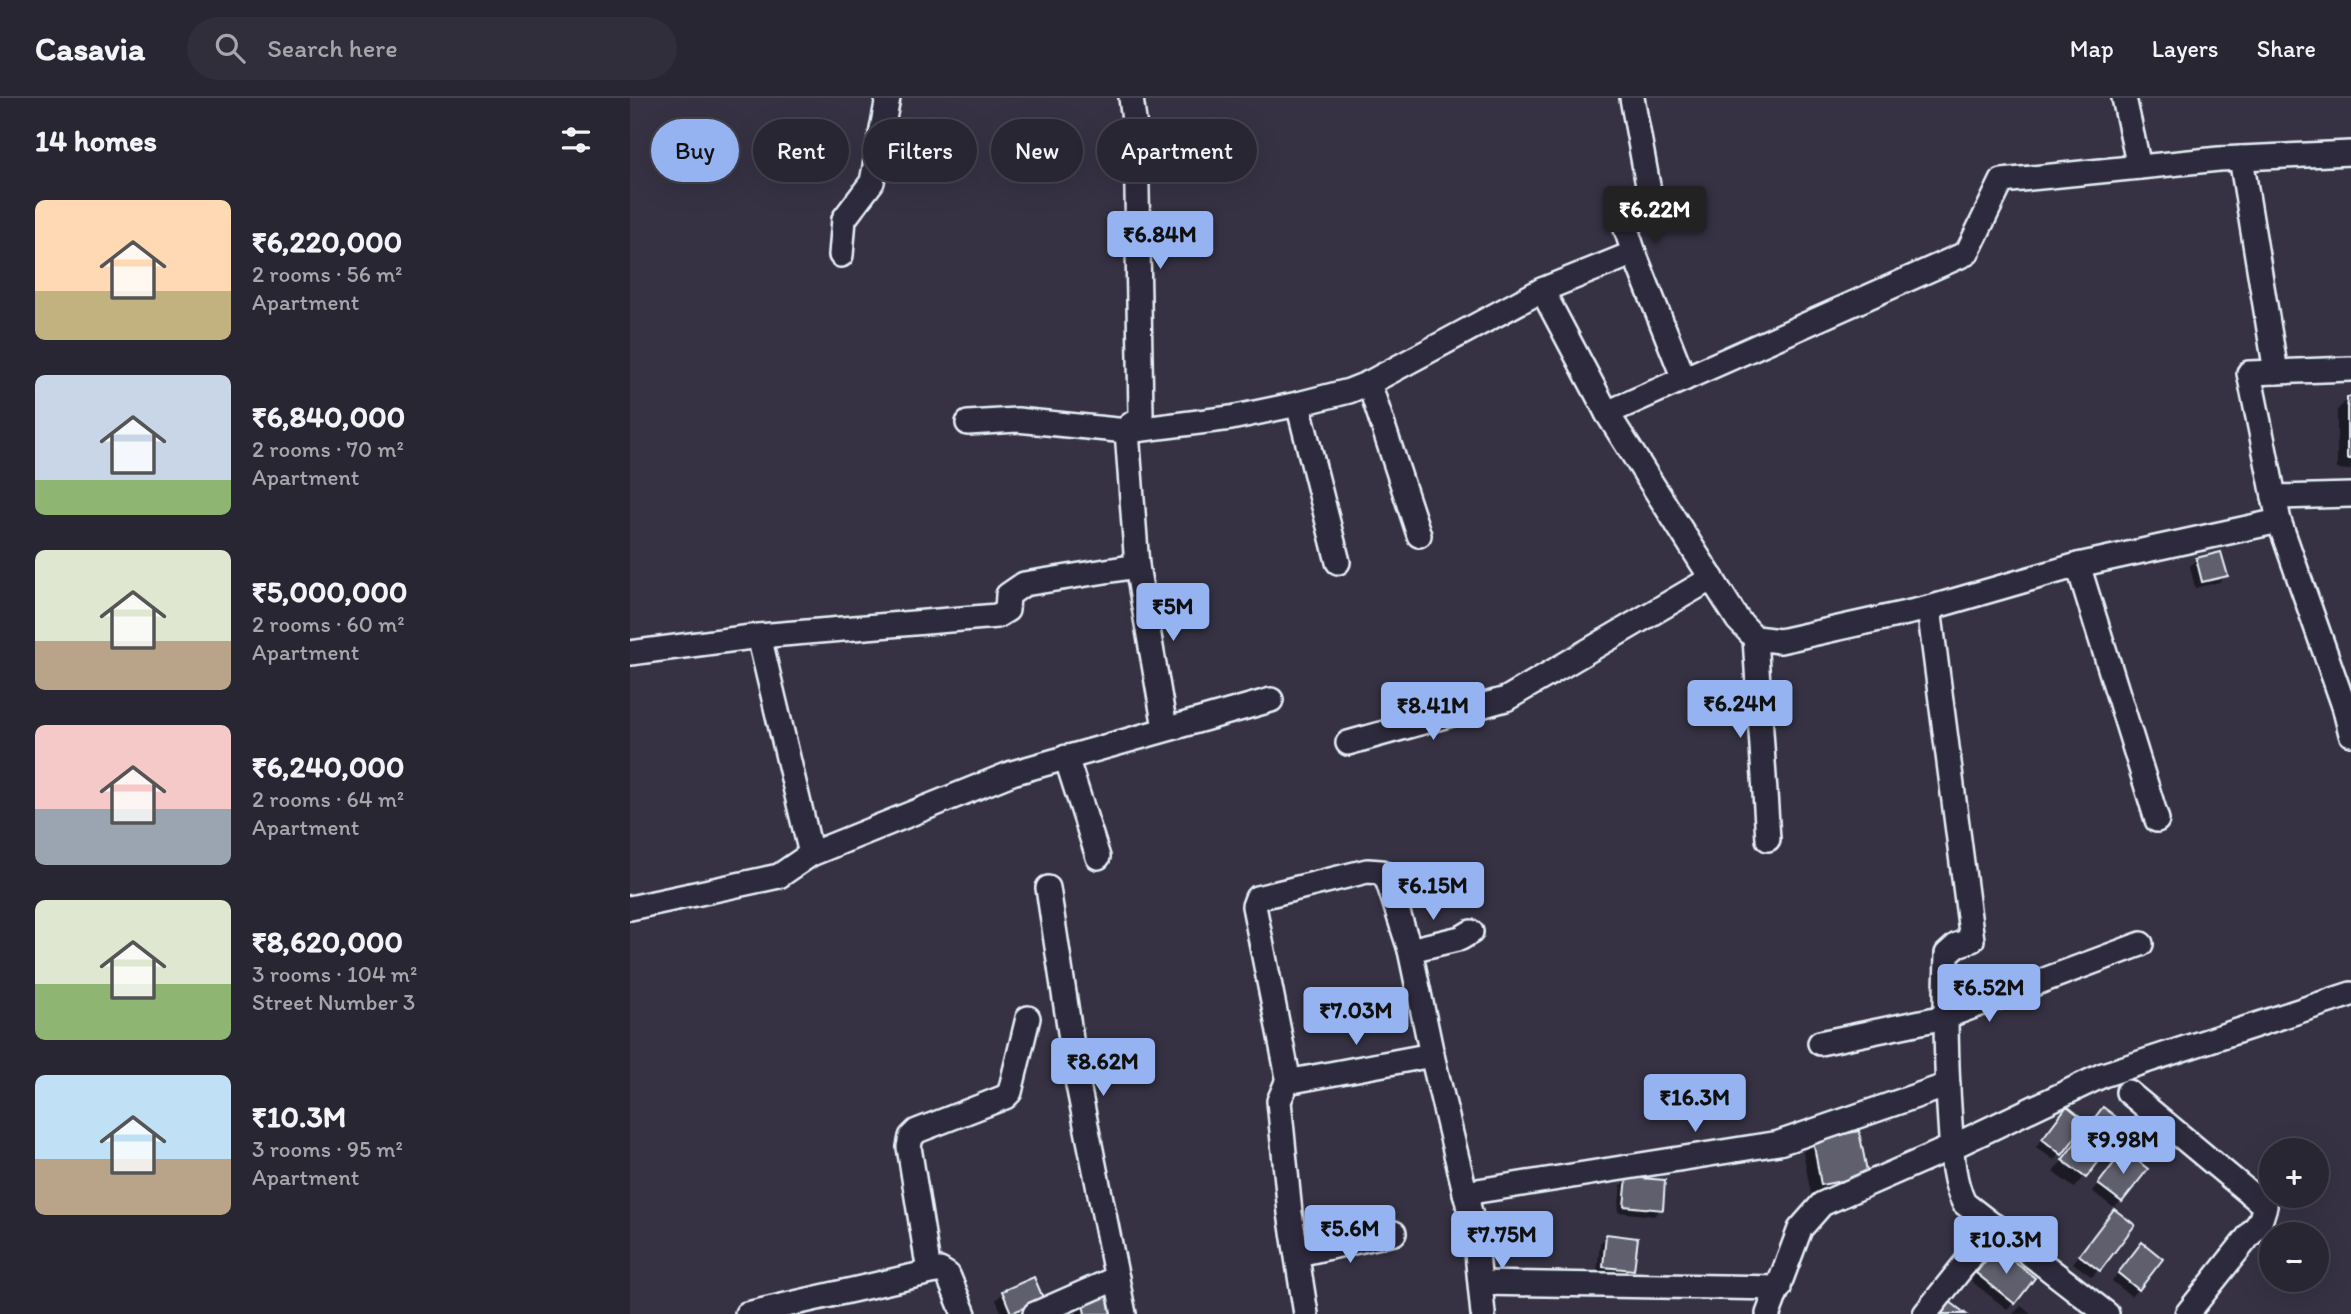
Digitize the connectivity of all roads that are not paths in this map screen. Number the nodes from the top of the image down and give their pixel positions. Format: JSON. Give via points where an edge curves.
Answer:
{"nodes":[{"id":1,"x":888,"y":98,"type":"edge"},
{"id":2,"x":1130,"y":98,"type":"edge"},
{"id":3,"x":1632,"y":98,"type":"edge"},
{"id":4,"x":2124,"y":98,"type":"edge"},
{"id":5,"x":2351,"y":153,"type":"edge"},
{"id":6,"x":2241,"y":158,"type":"junction"},
{"id":7,"x":2139,"y":167,"type":"junction"},
{"id":8,"x":1634,"y":253,"type":"junction"},
{"id":9,"x":842,"y":255,"type":"dead end"},
{"id":10,"x":1542,"y":290,"type":"junction"},
{"id":11,"x":2351,"y":369,"type":"edge"},
{"id":12,"x":2276,"y":372,"type":"junction"},
{"id":13,"x":1684,"y":379,"type":"junction"},
{"id":14,"x":1369,"y":383,"type":"junction"},
{"id":15,"x":1298,"y":404,"type":"junction"},
{"id":16,"x":1607,"y":413,"type":"junction"},
{"id":17,"x":968,"y":423,"type":"dead end"},
{"id":18,"x":1127,"y":431,"type":"junction"},
{"id":19,"x":2351,"y":495,"type":"edge"},
{"id":20,"x":2274,"y":497,"type":"junction"},
{"id":21,"x":2279,"y":521,"type":"junction"},
{"id":22,"x":1419,"y":535,"type":"dead end"},
{"id":23,"x":1338,"y":562,"type":"dead end"},
{"id":24,"x":2078,"y":565,"type":"junction"},
{"id":25,"x":1137,"y":566,"type":"junction"},
{"id":26,"x":1712,"y":578,"type":"junction"},
{"id":27,"x":1929,"y":608,"type":"junction"},
{"id":28,"x":759,"y":636,"type":"junction"},
{"id":29,"x":1755,"y":638,"type":"junction"},
{"id":30,"x":630,"y":653,"type":"edge"},
{"id":31,"x":1271,"y":700,"type":"dead end"},
{"id":32,"x":1165,"y":728,"type":"junction"},
{"id":33,"x":2351,"y":734,"type":"edge"},
{"id":34,"x":1348,"y":743,"type":"dead end"},
{"id":35,"x":1066,"y":757,"type":"junction"},
{"id":36,"x":2157,"y":820,"type":"dead end"},
{"id":37,"x":1769,"y":839,"type":"dead end"},
{"id":38,"x":811,"y":854,"type":"junction"},
{"id":39,"x":1098,"y":857,"type":"dead end"},
{"id":40,"x":1048,"y":888,"type":"dead end"},
{"id":41,"x":630,"y":908,"type":"edge"},
{"id":42,"x":1471,"y":932,"type":"dead end"},
{"id":43,"x":2141,"y":944,"type":"dead end"},
{"id":44,"x":1410,"y":950,"type":"junction"},
{"id":45,"x":2351,"y":994,"type":"edge"},
{"id":46,"x":1945,"y":1017,"type":"junction"},
{"id":47,"x":1028,"y":1018,"type":"dead end"},
{"id":48,"x":1821,"y":1043,"type":"dead end"},
{"id":49,"x":1432,"y":1055,"type":"junction"},
{"id":50,"x":1287,"y":1082,"type":"junction"},
{"id":51,"x":1948,"y":1085,"type":"junction"},
{"id":52,"x":2128,"y":1093,"type":"dead end"},
{"id":53,"x":1952,"y":1146,"type":"junction"},
{"id":54,"x":1465,"y":1193,"type":"junction"},
{"id":55,"x":1995,"y":1226,"type":"junction"},
{"id":56,"x":1394,"y":1233,"type":"dead end"},
{"id":57,"x":1298,"y":1254,"type":"junction"},
{"id":58,"x":929,"y":1272,"type":"junction"},
{"id":59,"x":1117,"y":1278,"type":"junction"},
{"id":60,"x":1481,"y":1283,"type":"junction"},
{"id":61,"x":1779,"y":1288,"type":"junction"},
{"id":62,"x":747,"y":1314,"type":"edge"},
{"id":63,"x":964,"y":1314,"type":"edge"},
{"id":64,"x":1035,"y":1314,"type":"edge"},
{"id":65,"x":1124,"y":1314,"type":"edge"},
{"id":66,"x":1306,"y":1314,"type":"edge"},
{"id":67,"x":1483,"y":1314,"type":"edge"},
{"id":68,"x":1768,"y":1314,"type":"edge"},
{"id":69,"x":1925,"y":1314,"type":"edge"},
{"id":70,"x":2107,"y":1314,"type":"edge"},
{"id":71,"x":2187,"y":1314,"type":"edge"}],
"edges":[{"from":1,"to":9,"type":"street","via":[[872,182],[844,219]]},
{"from":2,"to":18,"type":"street","via":[[1136,135],[1141,414]]},
{"from":3,"to":8,"type":"street","via":[[1649,191],[1649,207],[1626,229]]},
{"from":4,"to":7,"type":"street"},
{"from":5,"to":6,"type":"street"},
{"from":6,"to":7,"type":"street"},
{"from":6,"to":12,"type":"street"},
{"from":7,"to":13,"type":"street","via":[[2002,181],[1967,253]]},
{"from":8,"to":10,"type":"street"},
{"from":8,"to":13,"type":"street"},
{"from":10,"to":14,"type":"street"},
{"from":10,"to":16,"type":"street"},
{"from":11,"to":12,"type":"street"},
{"from":12,"to":20,"type":"street","via":[[2249,373]]},
{"from":13,"to":16,"type":"street"},
{"from":14,"to":15,"type":"street"},
{"from":14,"to":22,"type":"street"},
{"from":15,"to":18,"type":"street"},
{"from":15,"to":23,"type":"street"},
{"from":16,"to":26,"type":"street"},
{"from":17,"to":18,"type":"street","via":[[1017,420]]},
{"from":18,"to":25,"type":"street"},
{"from":19,"to":20,"type":"street"},
{"from":20,"to":21,"type":"street"},
{"from":21,"to":24,"type":"street"},
{"from":21,"to":33,"type":"street"},
{"from":24,"to":27,"type":"street"},
{"from":24,"to":36,"type":"street"},
{"from":25,"to":28,"type":"street","via":[[1024,583],[1009,595],[1007,610],[997,615]]},
{"from":25,"to":32,"type":"street"},
{"from":26,"to":29,"type":"street"},
{"from":26,"to":34,"type":"street","via":[[1506,699]]},
{"from":27,"to":29,"type":"street","via":[[1780,641]]},
{"from":27,"to":46,"type":"street","via":[[1972,940],[1947,954]]},
{"from":28,"to":30,"type":"street"},
{"from":28,"to":38,"type":"street"},
{"from":29,"to":37,"type":"street"},
{"from":31,"to":32,"type":"street"},
{"from":32,"to":35,"type":"street"},
{"from":35,"to":38,"type":"street","via":[[1012,773]]},
{"from":35,"to":39,"type":"street"},
{"from":38,"to":41,"type":"street","via":[[779,876]]},
{"from":40,"to":59,"type":"street","via":[[1078,1085]]},
{"from":42,"to":44,"type":"street"},
{"from":43,"to":46,"type":"street"},
{"from":44,"to":49,"type":"street"},
{"from":44,"to":50,"type":"street","via":[[1381,872],[1367,871],[1257,898],[1254,906]]},
{"from":45,"to":53,"type":"street","via":[[2103,1075]]},
{"from":46,"to":48,"type":"street"},
{"from":46,"to":51,"type":"street"},
{"from":47,"to":58,"type":"street","via":[[1010,1092],[911,1137]]},
{"from":49,"to":50,"type":"street"},
{"from":49,"to":54,"type":"street"},
{"from":50,"to":57,"type":"street","via":[[1279,1101]]},
{"from":51,"to":53,"type":"street"},
{"from":51,"to":54,"type":"street","via":[[1779,1143]]},
{"from":52,"to":71,"type":"street","via":[[2265,1206],[2260,1222]]},
{"from":53,"to":55,"type":"street","via":[[1957,1189],[1964,1203]]},
{"from":53,"to":61,"type":"street","via":[[1822,1204],[1800,1229]]},
{"from":54,"to":60,"type":"street"},
{"from":55,"to":69,"type":"street"},
{"from":55,"to":70,"type":"street"},
{"from":56,"to":57,"type":"street"},
{"from":57,"to":66,"type":"street"},
{"from":58,"to":62,"type":"street"},
{"from":58,"to":63,"type":"street","via":[[940,1270],[948,1275]]},
{"from":59,"to":64,"type":"street"},
{"from":59,"to":65,"type":"street"},
{"from":60,"to":61,"type":"street"},
{"from":60,"to":67,"type":"street"},
{"from":61,"to":68,"type":"street"}]}
